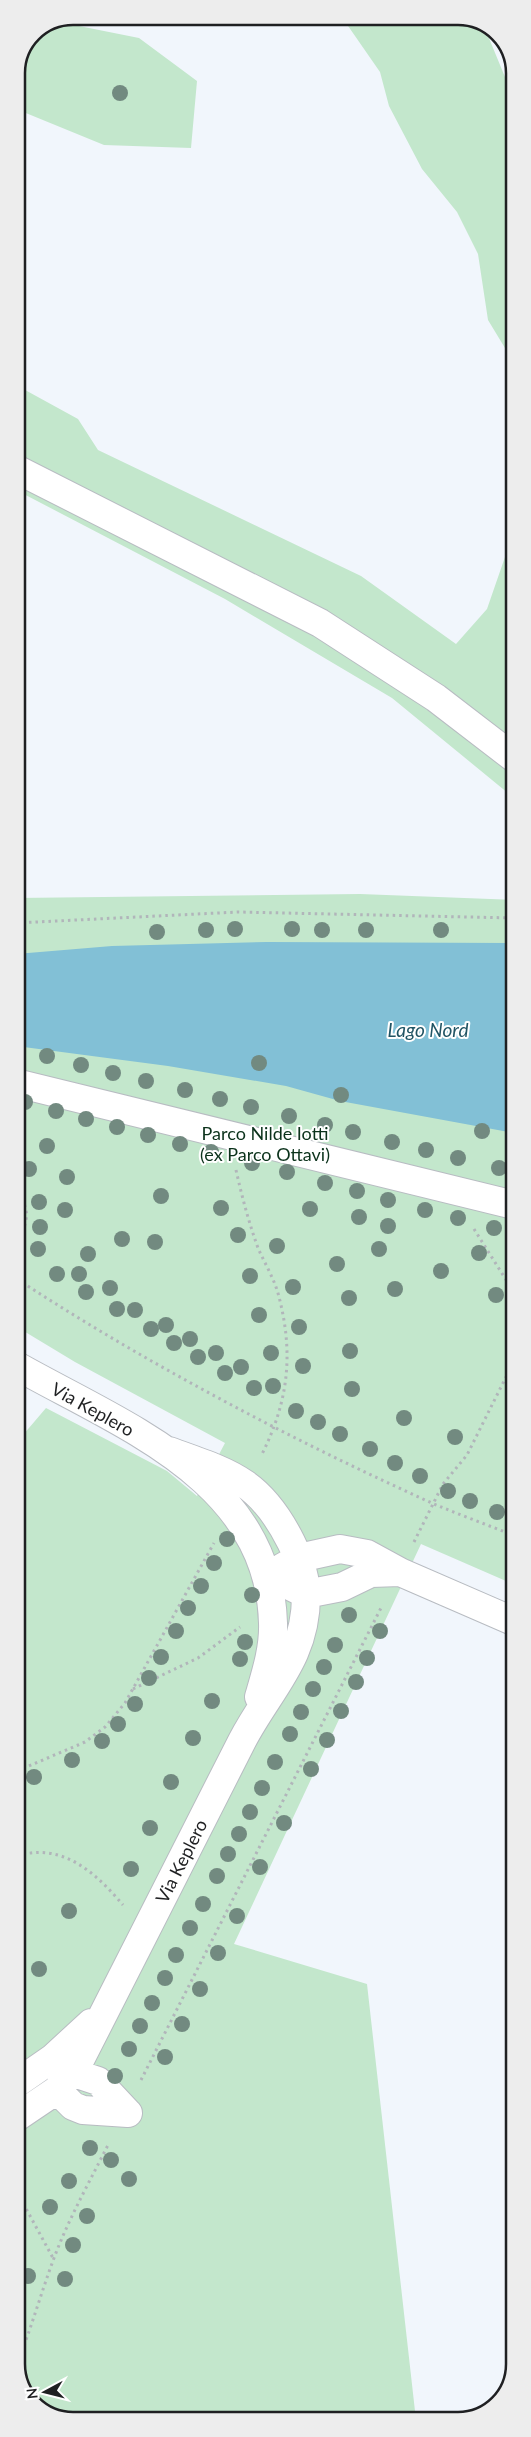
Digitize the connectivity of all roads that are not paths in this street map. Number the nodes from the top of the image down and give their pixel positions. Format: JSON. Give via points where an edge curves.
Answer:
{"nodes":[{"id":1,"x":25,"y":475,"type":"edge"},
{"id":2,"x":506,"y":752,"type":"edge"},
{"id":3,"x":25,"y":1085,"type":"edge"},
{"id":4,"x":506,"y":1203,"type":"edge"},
{"id":5,"x":25,"y":1371,"type":"edge"},
{"id":6,"x":169,"y":1451,"type":"junction"},
{"id":7,"x":299,"y":1558,"type":"junction"},
{"id":8,"x":400,"y":1572,"type":"junction"},
{"id":9,"x":268,"y":1575,"type":"junction"},
{"id":10,"x":306,"y":1594,"type":"junction"},
{"id":11,"x":506,"y":1618,"type":"edge"},
{"id":12,"x":250,"y":1725,"type":"junction"},
{"id":13,"x":112,"y":1996,"type":"junction"},
{"id":14,"x":25,"y":2077,"type":"edge"},
{"id":15,"x":25,"y":2111,"type":"edge"}],
"edges":[{"from":1,"to":2,"type":"street","via":[[320,623],[436,698]]},
{"from":3,"to":4,"type":"street"},
{"from":5,"to":6,"type":"street","name":"Via Keplero"},
{"from":6,"to":7,"type":"street","via":[[226,1472],[257,1491],[279,1518]]},
{"from":6,"to":9,"type":"street","via":[[204,1478],[232,1510],[255,1543]]},
{"from":7,"to":8,"type":"street","via":[[340,1549],[367,1554]]},
{"from":7,"to":9,"type":"street"},
{"from":7,"to":10,"type":"street"},
{"from":8,"to":10,"type":"street","via":[[371,1573],[342,1587]]},
{"from":8,"to":11,"type":"street"},
{"from":9,"to":10,"type":"street"},
{"from":9,"to":12,"type":"street","via":[[274,1624],[270,1660]]},
{"from":10,"to":12,"type":"street","via":[[303,1632],[293,1656]]},
{"from":12,"to":13,"type":"street","name":"Via Keplero"},
{"from":13,"to":14,"type":"street","name":"Via Keplero","via":[[86,2030]]},
{"from":13,"to":15,"type":"street","name":"Via Keplero","via":[[80,2060],[64,2081]]}]}
